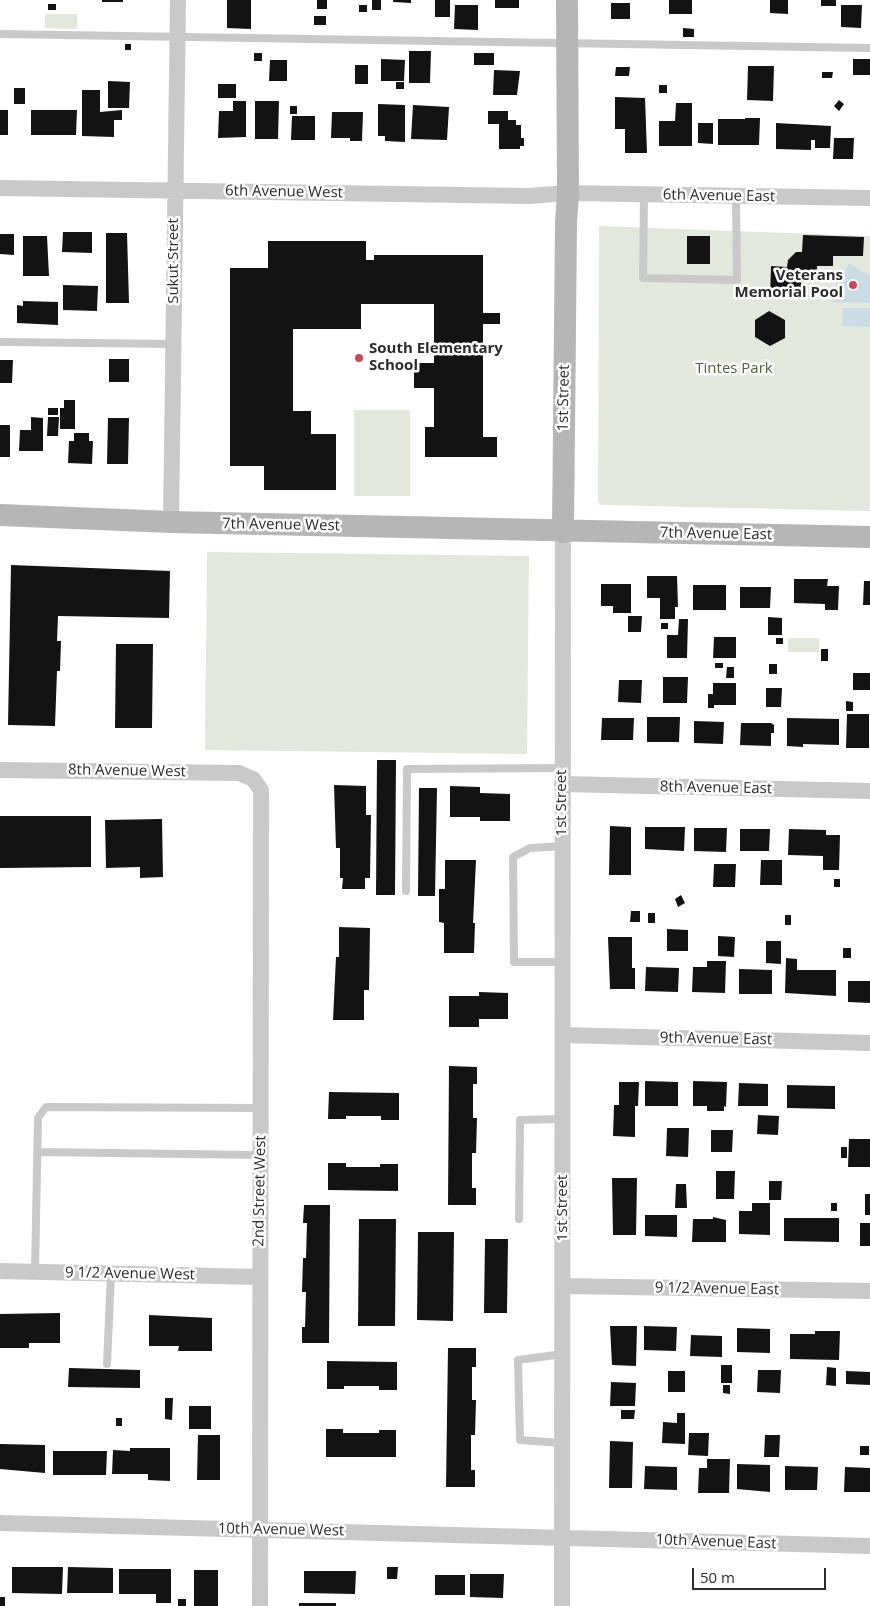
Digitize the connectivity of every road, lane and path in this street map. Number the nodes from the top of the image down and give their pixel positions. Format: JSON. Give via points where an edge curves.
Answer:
{"nodes":[{"id":1,"x":178,"y":0,"type":"edge"},
{"id":2,"x":567,"y":0,"type":"edge"},
{"id":3,"x":0,"y":34,"type":"edge"},
{"id":4,"x":178,"y":37,"type":"junction"},
{"id":5,"x":567,"y":44,"type":"junction"},
{"id":6,"x":870,"y":48,"type":"edge"},
{"id":7,"x":0,"y":188,"type":"edge"},
{"id":8,"x":175,"y":191,"type":"junction"},
{"id":9,"x":568,"y":193,"type":"junction"},
{"id":10,"x":644,"y":194,"type":"junction"},
{"id":11,"x":736,"y":196,"type":"junction"},
{"id":12,"x":870,"y":198,"type":"edge"},
{"id":13,"x":0,"y":342,"type":"edge"},
{"id":14,"x":174,"y":344,"type":"junction"},
{"id":15,"x":0,"y":515,"type":"edge"},
{"id":16,"x":171,"y":522,"type":"junction"},
{"id":17,"x":563,"y":532,"type":"junction"},
{"id":18,"x":870,"y":537,"type":"edge"},
{"id":19,"x":0,"y":770,"type":"edge"},
{"id":20,"x":562,"y":776,"type":"junction"},
{"id":21,"x":252,"y":779,"type":"joint"},
{"id":22,"x":870,"y":791,"type":"edge"},
{"id":23,"x":563,"y":846,"type":"junction"},
{"id":24,"x":406,"y":891,"type":"dead end"},
{"id":25,"x":563,"y":962,"type":"junction"},
{"id":26,"x":563,"y":1035,"type":"junction"},
{"id":27,"x":870,"y":1042,"type":"edge"},
{"id":28,"x":261,"y":1108,"type":"junction"},
{"id":29,"x":563,"y":1119,"type":"junction"},
{"id":30,"x":37,"y":1152,"type":"junction"},
{"id":31,"x":261,"y":1155,"type":"junction"},
{"id":32,"x":519,"y":1219,"type":"dead end"},
{"id":33,"x":0,"y":1271,"type":"edge"},
{"id":34,"x":35,"y":1272,"type":"junction"},
{"id":35,"x":112,"y":1273,"type":"junction"},
{"id":36,"x":259,"y":1276,"type":"junction"},
{"id":37,"x":563,"y":1286,"type":"junction"},
{"id":38,"x":870,"y":1291,"type":"edge"},
{"id":39,"x":563,"y":1354,"type":"junction"},
{"id":40,"x":107,"y":1364,"type":"dead end"},
{"id":41,"x":562,"y":1442,"type":"junction"},
{"id":42,"x":0,"y":1523,"type":"edge"},
{"id":43,"x":260,"y":1529,"type":"junction"},
{"id":44,"x":562,"y":1537,"type":"junction"},
{"id":45,"x":870,"y":1546,"type":"edge"},
{"id":46,"x":260,"y":1606,"type":"edge"},
{"id":47,"x":562,"y":1606,"type":"edge"}],
"edges":[{"from":1,"to":4,"type":"street","name":"Sukut Street"},
{"from":2,"to":5,"type":"street","name":"1st Street"},
{"from":3,"to":4,"type":"lane"},
{"from":4,"to":5,"type":"lane"},
{"from":4,"to":8,"type":"street","name":"Sukut Street"},
{"from":5,"to":6,"type":"lane"},
{"from":5,"to":9,"type":"street","name":"1st Street"},
{"from":7,"to":8,"type":"street","name":"6th Avenue West"},
{"from":8,"to":9,"type":"street","name":"6th Avenue West","via":[[529,196]]},
{"from":8,"to":14,"type":"street","name":"Sukut Street"},
{"from":9,"to":10,"type":"street","name":"6th Avenue East"},
{"from":9,"to":17,"type":"street","name":"1st Street"},
{"from":10,"to":11,"type":"street","name":"6th Avenue East"},
{"from":10,"to":11,"type":"lane","via":[[643,278],[709,280],[737,280]]},
{"from":11,"to":12,"type":"street","name":"6th Avenue East"},
{"from":13,"to":14,"type":"lane"},
{"from":14,"to":16,"type":"street","name":"Sukut Street"},
{"from":15,"to":16,"type":"street","name":"7th Avenue West"},
{"from":16,"to":17,"type":"street","name":"7th Avenue West"},
{"from":17,"to":18,"type":"street","name":"7th Avenue East"},
{"from":17,"to":20,"type":"street","name":"1st Street"},
{"from":19,"to":21,"type":"street","name":"8th Avenue West","via":[[239,774]]},
{"from":20,"to":22,"type":"street","name":"8th Avenue East"},
{"from":20,"to":23,"type":"street","name":"1st Street"},
{"from":20,"to":24,"type":"lane","via":[[408,769]]},
{"from":21,"to":28,"type":"street","name":"2nd Street West","via":[[261,790],[262,798]]},
{"from":23,"to":25,"type":"street","name":"1st Street"},
{"from":23,"to":25,"type":"lane","via":[[530,848],[513,857],[513,867],[514,962]]},
{"from":25,"to":26,"type":"street","name":"1st Street"},
{"from":26,"to":27,"type":"street","name":"9th Avenue East"},
{"from":26,"to":29,"type":"street","name":"1st Street"},
{"from":28,"to":30,"type":"lane","via":[[46,1107],[38,1118]]},
{"from":28,"to":31,"type":"street","name":"2nd Street West"},
{"from":29,"to":32,"type":"lane","via":[[520,1120]]},
{"from":29,"to":37,"type":"street","name":"1st Street"},
{"from":30,"to":31,"type":"lane"},
{"from":30,"to":34,"type":"lane"},
{"from":31,"to":36,"type":"street","name":"2nd Street West"},
{"from":33,"to":34,"type":"street","name":"9 1/2 Avenue West"},
{"from":34,"to":35,"type":"street","name":"9 1/2 Avenue West"},
{"from":35,"to":36,"type":"street","name":"9 1/2 Avenue West"},
{"from":35,"to":40,"type":"lane"},
{"from":36,"to":43,"type":"street","name":"2nd Street West"},
{"from":37,"to":38,"type":"street","name":"9 1/2 Avenue East"},
{"from":37,"to":39,"type":"street","name":"1st Street"},
{"from":39,"to":41,"type":"street","name":"1st Street"},
{"from":39,"to":41,"type":"lane","via":[[518,1360],[520,1440]]},
{"from":41,"to":44,"type":"street","name":"1st Street"},
{"from":42,"to":43,"type":"street","name":"10th Avenue West"},
{"from":43,"to":44,"type":"street","name":"10th Avenue West"},
{"from":43,"to":46,"type":"street","name":"2nd Street West"},
{"from":44,"to":45,"type":"street","name":"10th Avenue East"},
{"from":44,"to":47,"type":"street","name":"1st Street"}]}
